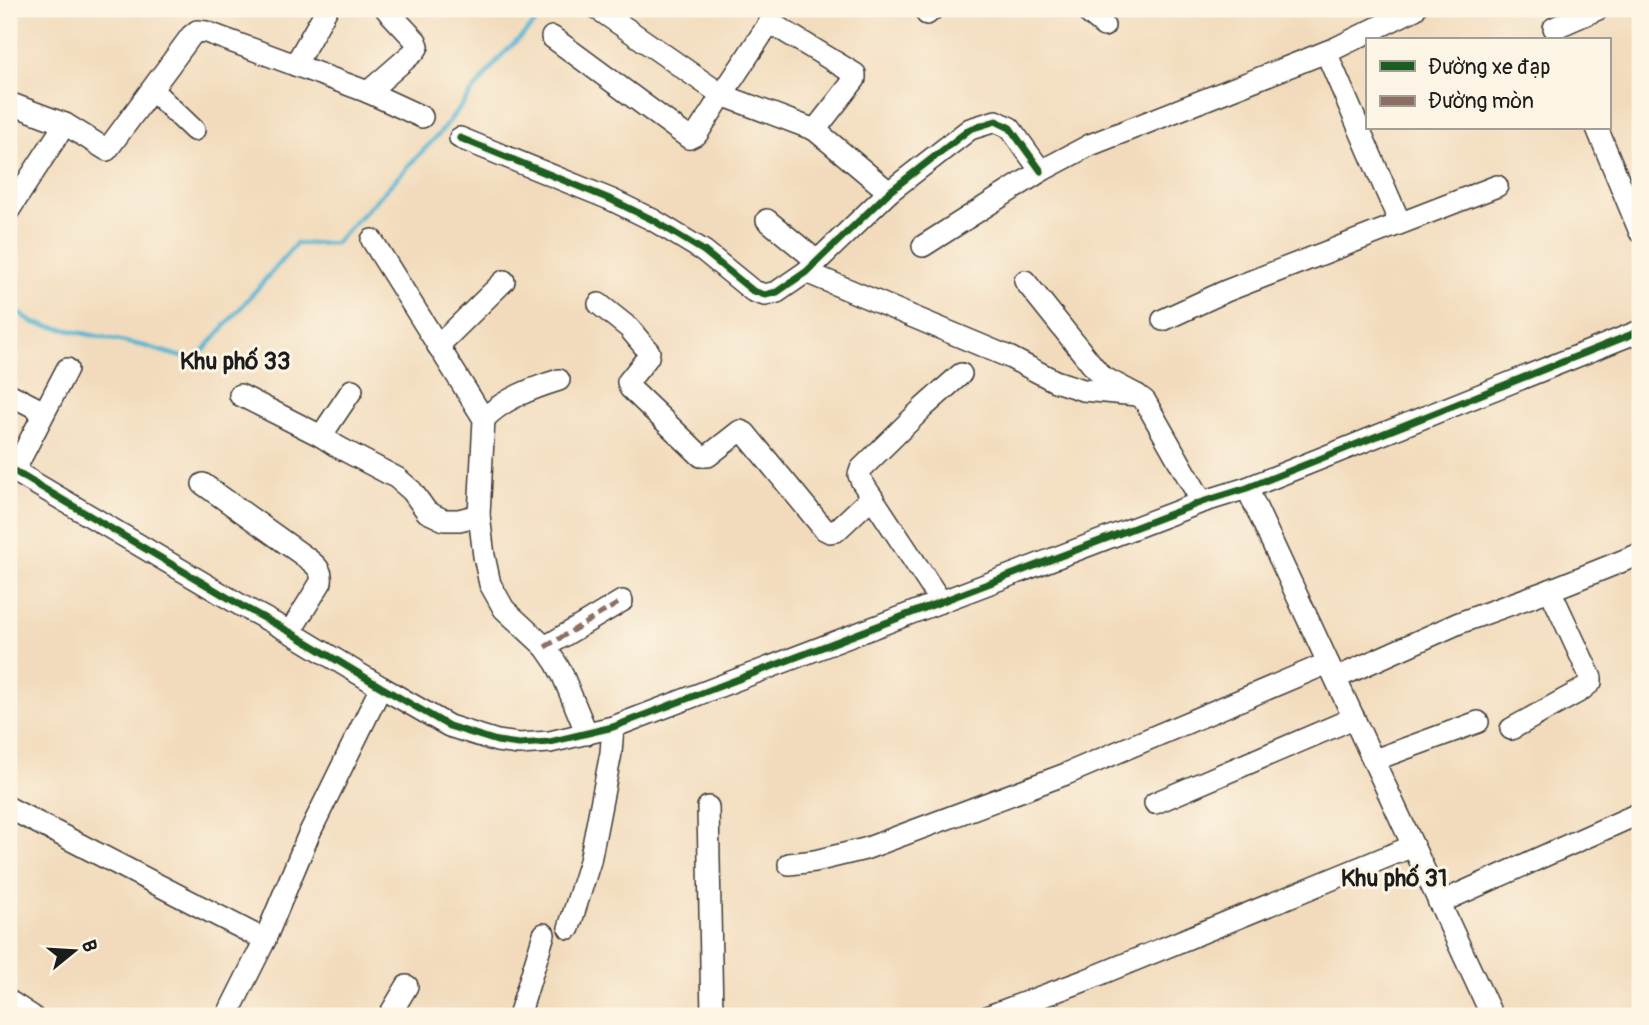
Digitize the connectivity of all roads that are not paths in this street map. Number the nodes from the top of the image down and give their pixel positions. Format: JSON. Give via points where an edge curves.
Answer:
{"nodes":[{"id":1,"x":327,"y":9,"type":"edge"},
{"id":2,"x":386,"y":9,"type":"edge"},
{"id":3,"x":598,"y":9,"type":"edge"},
{"id":4,"x":1084,"y":9,"type":"edge"},
{"id":5,"x":1415,"y":9,"type":"edge"},
{"id":6,"x":1598,"y":9,"type":"edge"},
{"id":7,"x":1553,"y":25,"type":"edge"},
{"id":8,"x":1104,"y":26,"type":"dead end"},
{"id":9,"x":552,"y":37,"type":"dead end"},
{"id":10,"x":1326,"y":52,"type":"junction"},
{"id":11,"x":295,"y":65,"type":"junction"},
{"id":12,"x":152,"y":90,"type":"junction"},
{"id":13,"x":368,"y":92,"type":"junction"},
{"id":14,"x":722,"y":95,"type":"junction"},
{"id":15,"x":9,"y":103,"type":"edge"},
{"id":16,"x":422,"y":117,"type":"dead end"},
{"id":17,"x":65,"y":124,"type":"junction"},
{"id":18,"x":815,"y":130,"type":"junction"},
{"id":19,"x":1598,"y":130,"type":"edge"},
{"id":20,"x":194,"y":131,"type":"dead end"},
{"id":21,"x":460,"y":138,"type":"dead end"},
{"id":22,"x":1041,"y":171,"type":"junction"},
{"id":23,"x":1497,"y":186,"type":"dead end"},
{"id":24,"x":889,"y":192,"type":"junction"},
{"id":25,"x":9,"y":210,"type":"edge"},
{"id":26,"x":767,"y":220,"type":"dead end"},
{"id":27,"x":1400,"y":223,"type":"junction"},
{"id":28,"x":1640,"y":232,"type":"edge"},
{"id":29,"x":372,"y":240,"type":"dead end"},
{"id":30,"x":923,"y":246,"type":"dead end"},
{"id":31,"x":812,"y":266,"type":"junction"},
{"id":32,"x":503,"y":281,"type":"dead end"},
{"id":33,"x":1025,"y":281,"type":"dead end"},
{"id":34,"x":599,"y":304,"type":"dead end"},
{"id":35,"x":1163,"y":320,"type":"dead end"},
{"id":36,"x":1640,"y":331,"type":"edge"},
{"id":37,"x":438,"y":346,"type":"junction"},
{"id":38,"x":67,"y":369,"type":"dead end"},
{"id":39,"x":961,"y":374,"type":"dead end"},
{"id":40,"x":559,"y":380,"type":"dead end"},
{"id":41,"x":352,"y":390,"type":"dead end"},
{"id":42,"x":9,"y":394,"type":"edge"},
{"id":43,"x":240,"y":395,"type":"dead end"},
{"id":44,"x":1137,"y":395,"type":"junction"},
{"id":45,"x":44,"y":412,"type":"junction"},
{"id":46,"x":484,"y":419,"type":"junction"},
{"id":47,"x":321,"y":436,"type":"junction"},
{"id":48,"x":11,"y":469,"type":"edge"},
{"id":49,"x":203,"y":484,"type":"dead end"},
{"id":50,"x":1247,"y":488,"type":"junction"},
{"id":51,"x":872,"y":497,"type":"junction"},
{"id":52,"x":1202,"y":502,"type":"junction"},
{"id":53,"x":479,"y":515,"type":"junction"},
{"id":54,"x":1640,"y":554,"type":"edge"},
{"id":55,"x":1550,"y":590,"type":"junction"},
{"id":56,"x":622,"y":601,"type":"dead end"},
{"id":57,"x":941,"y":602,"type":"junction"},
{"id":58,"x":290,"y":632,"type":"junction"},
{"id":59,"x":545,"y":647,"type":"junction"},
{"id":60,"x":1332,"y":671,"type":"junction"},
{"id":61,"x":381,"y":688,"type":"junction"},
{"id":62,"x":1354,"y":718,"type":"junction"},
{"id":63,"x":1478,"y":722,"type":"dead end"},
{"id":64,"x":613,"y":727,"type":"junction"},
{"id":65,"x":1511,"y":729,"type":"dead end"},
{"id":66,"x":587,"y":734,"type":"junction"},
{"id":67,"x":1374,"y":760,"type":"junction"},
{"id":68,"x":1155,"y":803,"type":"dead end"},
{"id":69,"x":708,"y":807,"type":"dead end"},
{"id":70,"x":9,"y":808,"type":"edge"},
{"id":71,"x":1640,"y":813,"type":"edge"},
{"id":72,"x":1413,"y":846,"type":"junction"},
{"id":73,"x":789,"y":864,"type":"dead end"},
{"id":74,"x":1439,"y":903,"type":"junction"},
{"id":75,"x":569,"y":928,"type":"dead end"},
{"id":76,"x":544,"y":934,"type":"dead end"},
{"id":77,"x":265,"y":940,"type":"junction"},
{"id":78,"x":407,"y":986,"type":"dead end"},
{"id":79,"x":9,"y":1001,"type":"edge"},
{"id":80,"x":32,"y":1016,"type":"edge"},
{"id":81,"x":227,"y":1016,"type":"edge"},
{"id":82,"x":389,"y":1016,"type":"edge"},
{"id":83,"x":519,"y":1016,"type":"edge"},
{"id":84,"x":712,"y":1016,"type":"edge"},
{"id":85,"x":989,"y":1016,"type":"edge"},
{"id":86,"x":1492,"y":1016,"type":"edge"}],
"edges":[{"from":1,"to":11,"type":"street"},
{"from":2,"to":13,"type":"street","via":[[418,46]]},
{"from":3,"to":14,"type":"street"},
{"from":4,"to":8,"type":"street"},
{"from":5,"to":10,"type":"street"},
{"from":6,"to":7,"type":"street"},
{"from":9,"to":14,"type":"street","via":[[689,138],[697,134]]},
{"from":10,"to":22,"type":"street","via":[[1090,145]]},
{"from":10,"to":27,"type":"street"},
{"from":11,"to":12,"type":"street","via":[[197,32]]},
{"from":11,"to":13,"type":"street"},
{"from":12,"to":17,"type":"street","via":[[107,150]]},
{"from":12,"to":20,"type":"street"},
{"from":13,"to":16,"type":"street"},
{"from":14,"to":18,"type":"street"},
{"from":14,"to":18,"type":"street","via":[[768,25],[774,25],[855,74]]},
{"from":15,"to":17,"type":"street"},
{"from":17,"to":25,"type":"street"},
{"from":18,"to":24,"type":"street"},
{"from":19,"to":28,"type":"street"},
{"from":21,"to":31,"type":"street","via":[[653,220],[704,251],[753,291],[777,292]]},
{"from":22,"to":24,"type":"street","via":[[1010,128],[996,121],[970,129]]},
{"from":22,"to":30,"type":"street"},
{"from":23,"to":27,"type":"street"},
{"from":24,"to":31,"type":"street"},
{"from":26,"to":31,"type":"street"},
{"from":27,"to":35,"type":"street"},
{"from":29,"to":37,"type":"street"},
{"from":31,"to":44,"type":"street","via":[[1055,381],[1083,390]]},
{"from":32,"to":37,"type":"street"},
{"from":33,"to":44,"type":"street","via":[[1101,376]]},
{"from":34,"to":51,"type":"street","via":[[649,352],[628,382],[630,388],[701,456],[708,456],[740,431],[745,433],[830,532]]},
{"from":36,"to":50,"type":"street"},
{"from":37,"to":46,"type":"street"},
{"from":38,"to":45,"type":"street"},
{"from":39,"to":51,"type":"street","via":[[861,469],[862,482]]},
{"from":40,"to":46,"type":"street","via":[[511,400]]},
{"from":41,"to":47,"type":"street"},
{"from":42,"to":45,"type":"street"},
{"from":43,"to":47,"type":"street"},
{"from":44,"to":52,"type":"street","via":[[1151,410]]},
{"from":45,"to":48,"type":"street"},
{"from":46,"to":53,"type":"street"},
{"from":47,"to":53,"type":"street","via":[[397,478],[427,512],[444,520]]},
{"from":48,"to":58,"type":"street"},
{"from":49,"to":58,"type":"street","via":[[323,574]]},
{"from":50,"to":52,"type":"street"},
{"from":50,"to":60,"type":"street"},
{"from":51,"to":57,"type":"street"},
{"from":52,"to":57,"type":"street"},
{"from":53,"to":59,"type":"street","via":[[490,584],[504,609]]},
{"from":54,"to":55,"type":"street"},
{"from":55,"to":60,"type":"street"},
{"from":55,"to":65,"type":"street","via":[[1591,682]]},
{"from":56,"to":59,"type":"street"},
{"from":57,"to":64,"type":"street"},
{"from":58,"to":61,"type":"street"},
{"from":59,"to":66,"type":"street","via":[[563,676]]},
{"from":60,"to":62,"type":"street"},
{"from":60,"to":73,"type":"street","via":[[865,849]]},
{"from":61,"to":66,"type":"street","via":[[449,726],[497,741],[550,742]]},
{"from":61,"to":77,"type":"street","via":[[309,834]]},
{"from":62,"to":67,"type":"street"},
{"from":62,"to":68,"type":"street"},
{"from":63,"to":67,"type":"street"},
{"from":64,"to":66,"type":"street"},
{"from":64,"to":75,"type":"street","via":[[590,861]]},
{"from":67,"to":72,"type":"street"},
{"from":69,"to":84,"type":"street"},
{"from":70,"to":77,"type":"street"},
{"from":71,"to":74,"type":"street"},
{"from":72,"to":74,"type":"street"},
{"from":72,"to":85,"type":"street"},
{"from":74,"to":86,"type":"street"},
{"from":76,"to":83,"type":"street"},
{"from":77,"to":81,"type":"street"},
{"from":78,"to":82,"type":"street"},
{"from":79,"to":80,"type":"street"}]}
